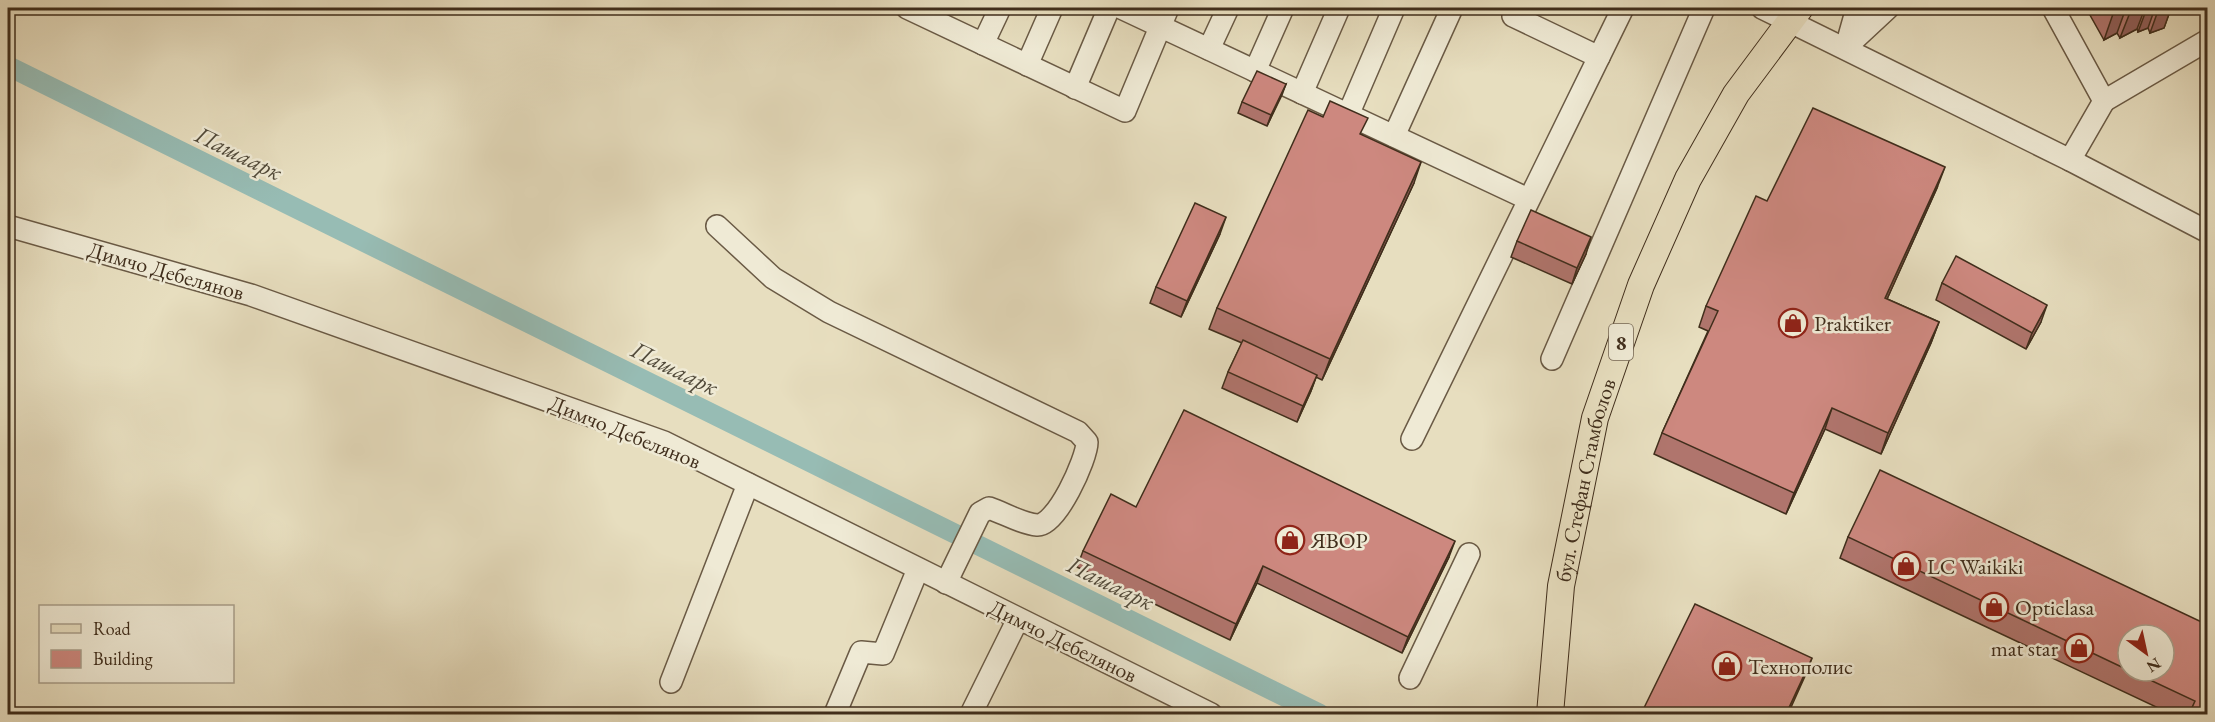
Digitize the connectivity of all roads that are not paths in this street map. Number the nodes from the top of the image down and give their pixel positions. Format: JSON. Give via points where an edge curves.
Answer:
{"nodes":[{"id":1,"x":907,"y":8,"type":"edge"},
{"id":2,"x":1000,"y":8,"type":"edge"},
{"id":3,"x":1052,"y":8,"type":"edge"},
{"id":4,"x":1109,"y":8,"type":"edge"},
{"id":5,"x":1121,"y":8,"type":"edge"},
{"id":6,"x":1228,"y":8,"type":"edge"},
{"id":7,"x":1283,"y":8,"type":"edge"},
{"id":8,"x":1339,"y":8,"type":"edge"},
{"id":9,"x":1394,"y":8,"type":"edge"},
{"id":10,"x":1452,"y":8,"type":"edge"},
{"id":11,"x":1517,"y":8,"type":"edge"},
{"id":12,"x":1623,"y":8,"type":"edge"},
{"id":13,"x":1704,"y":8,"type":"edge"},
{"id":14,"x":1762,"y":8,"type":"edge"},
{"id":15,"x":1857,"y":8,"type":"edge"},
{"id":16,"x":1888,"y":8,"type":"edge"},
{"id":17,"x":2053,"y":8,"type":"edge"},
{"id":18,"x":938,"y":14,"type":"edge"},
{"id":19,"x":1795,"y":14,"type":"edge"},
{"id":20,"x":1164,"y":16,"type":"edge"},
{"id":21,"x":2208,"y":40,"type":"edge"},
{"id":22,"x":983,"y":44,"type":"junction"},
{"id":23,"x":1845,"y":48,"type":"junction"},
{"id":24,"x":1209,"y":49,"type":"junction"},
{"id":25,"x":1599,"y":57,"type":"junction"},
{"id":26,"x":1027,"y":65,"type":"junction"},
{"id":27,"x":1255,"y":71,"type":"junction"},
{"id":28,"x":1075,"y":88,"type":"junction"},
{"id":29,"x":1302,"y":93,"type":"junction"},
{"id":30,"x":2104,"y":101,"type":"junction"},
{"id":31,"x":1348,"y":114,"type":"junction"},
{"id":32,"x":1394,"y":136,"type":"junction"},
{"id":33,"x":2070,"y":160,"type":"junction"},
{"id":34,"x":1528,"y":199,"type":"junction"},
{"id":35,"x":8,"y":226,"type":"edge"},
{"id":36,"x":717,"y":226,"type":"dead end"},
{"id":37,"x":2208,"y":232,"type":"edge"},
{"id":38,"x":1552,"y":359,"type":"dead end"},
{"id":39,"x":1412,"y":439,"type":"dead end"},
{"id":40,"x":748,"y":484,"type":"junction"},
{"id":41,"x":1469,"y":554,"type":"dead end"},
{"id":42,"x":918,"y":569,"type":"junction"},
{"id":43,"x":946,"y":583,"type":"junction"},
{"id":44,"x":1018,"y":619,"type":"junction"},
{"id":45,"x":1410,"y":678,"type":"dead end"},
{"id":46,"x":671,"y":682,"type":"dead end"},
{"id":47,"x":834,"y":714,"type":"edge"},
{"id":48,"x":971,"y":714,"type":"edge"},
{"id":49,"x":1211,"y":714,"type":"edge"},
{"id":50,"x":1550,"y":714,"type":"edge"}],
"edges":[{"from":1,"to":18,"type":"street"},
{"from":2,"to":22,"type":"street"},
{"from":3,"to":26,"type":"street"},
{"from":4,"to":28,"type":"street"},
{"from":5,"to":20,"type":"street"},
{"from":6,"to":24,"type":"street"},
{"from":7,"to":27,"type":"street"},
{"from":8,"to":29,"type":"street"},
{"from":9,"to":31,"type":"street"},
{"from":10,"to":32,"type":"street"},
{"from":11,"to":25,"type":"street","via":[[1513,16]]},
{"from":12,"to":25,"type":"street"},
{"from":13,"to":38,"type":"street"},
{"from":14,"to":19,"type":"street"},
{"from":15,"to":23,"type":"street"},
{"from":16,"to":23,"type":"street"},
{"from":17,"to":30,"type":"street"},
{"from":18,"to":22,"type":"street"},
{"from":19,"to":23,"type":"street"},
{"from":19,"to":50,"type":"main road","name":"бул. Стефан Стамболов","number":"8","via":[[1736,94],[1688,180],[1641,285],[1595,418],[1561,586]]},
{"from":20,"to":24,"type":"street"},
{"from":20,"to":28,"type":"street","via":[[1125,111]]},
{"from":21,"to":30,"type":"street"},
{"from":22,"to":26,"type":"street"},
{"from":23,"to":33,"type":"street"},
{"from":24,"to":27,"type":"street"},
{"from":25,"to":34,"type":"street"},
{"from":26,"to":28,"type":"street"},
{"from":27,"to":29,"type":"street"},
{"from":29,"to":31,"type":"street"},
{"from":30,"to":33,"type":"street"},
{"from":31,"to":32,"type":"street"},
{"from":32,"to":34,"type":"street"},
{"from":33,"to":37,"type":"street"},
{"from":34,"to":39,"type":"street"},
{"from":35,"to":40,"type":"street","name":"Димчо Дебелянов","via":[[251,295],[664,442]]},
{"from":36,"to":43,"type":"street","via":[[773,278],[829,312],[1078,432],[1087,442],[1087,453],[1067,495],[1048,523],[1038,526],[989,508],[980,513]]},
{"from":40,"to":42,"type":"street","name":"Димчо Дебелянов"},
{"from":40,"to":46,"type":"street"},
{"from":41,"to":45,"type":"street"},
{"from":42,"to":43,"type":"street","name":"Димчо Дебелянов"},
{"from":42,"to":47,"type":"street","via":[[883,654],[861,652]]},
{"from":43,"to":44,"type":"street","name":"Димчо Дебелянов"},
{"from":44,"to":48,"type":"street"},
{"from":44,"to":49,"type":"street","name":"Димчо Дебелянов"}]}
